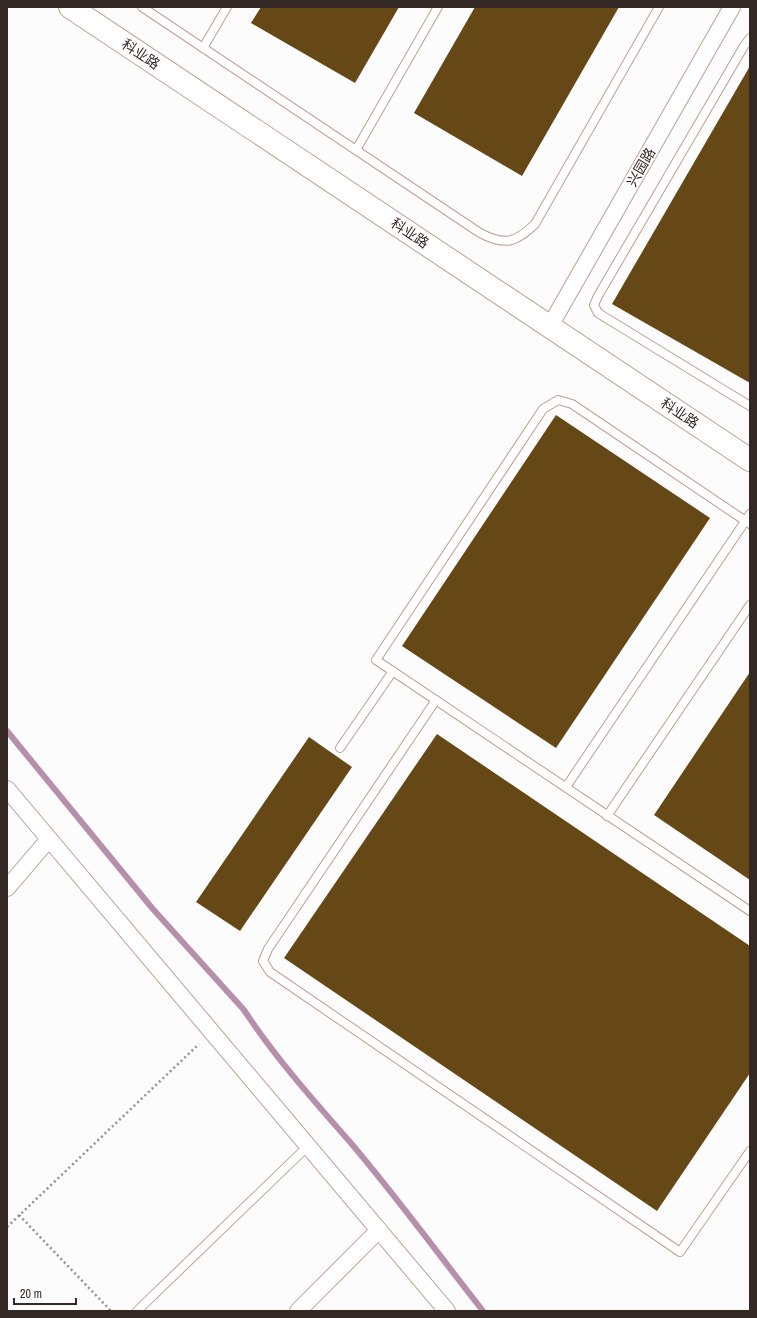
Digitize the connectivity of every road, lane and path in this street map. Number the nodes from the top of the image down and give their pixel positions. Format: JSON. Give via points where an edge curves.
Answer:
{"nodes":[{"id":1,"x":70,"y":7,"type":"edge"},
{"id":2,"x":142,"y":7,"type":"edge"},
{"id":3,"x":227,"y":7,"type":"edge"},
{"id":4,"x":438,"y":7,"type":"edge"},
{"id":5,"x":659,"y":7,"type":"edge"},
{"id":6,"x":732,"y":7,"type":"edge"},
{"id":7,"x":750,"y":38,"type":"edge"},
{"id":8,"x":203,"y":48,"type":"junction"},
{"id":9,"x":356,"y":150,"type":"junction"},
{"id":10,"x":550,"y":326,"type":"junction"},
{"id":11,"x":750,"y":406,"type":"edge"},
{"id":12,"x":750,"y":460,"type":"edge"},
{"id":13,"x":748,"y":520,"type":"edge"},
{"id":14,"x":750,"y":605,"type":"edge"},
{"id":15,"x":393,"y":671,"type":"junction"},
{"id":16,"x":436,"y":700,"type":"junction"},
{"id":17,"x":340,"y":748,"type":"dead end"},
{"id":18,"x":566,"y":787,"type":"junction"},
{"id":19,"x":7,"y":789,"type":"edge"},
{"id":20,"x":608,"y":816,"type":"junction"},
{"id":21,"x":49,"y":839,"type":"junction"},
{"id":22,"x":7,"y":888,"type":"edge"},
{"id":23,"x":750,"y":912,"type":"edge"},
{"id":24,"x":212,"y":1032,"type":"junction"},
{"id":25,"x":308,"y":1146,"type":"junction"},
{"id":26,"x":750,"y":1151,"type":"edge"},
{"id":27,"x":19,"y":1215,"type":"junction"},
{"id":28,"x":7,"y":1227,"type":"edge"},
{"id":29,"x":379,"y":1230,"type":"junction"},
{"id":30,"x":111,"y":1311,"type":"edge"},
{"id":31,"x":137,"y":1311,"type":"edge"},
{"id":32,"x":298,"y":1311,"type":"edge"},
{"id":33,"x":447,"y":1311,"type":"edge"}],
"edges":[{"from":1,"to":10,"type":"street","name":"科业路"},
{"from":2,"to":8,"type":"lane"},
{"from":3,"to":8,"type":"lane"},
{"from":4,"to":9,"type":"lane"},
{"from":5,"to":9,"type":"lane","via":[[535,224],[524,235],[510,242],[494,240],[480,233]]},
{"from":6,"to":10,"type":"street","name":"兴园路"},
{"from":7,"to":11,"type":"lane","via":[[594,305],[598,313]]},
{"from":8,"to":9,"type":"lane"},
{"from":10,"to":12,"type":"street","name":"科业路"},
{"from":13,"to":15,"type":"lane","via":[[572,404],[558,400],[543,409],[376,660]]},
{"from":13,"to":18,"type":"lane"},
{"from":14,"to":20,"type":"lane"},
{"from":15,"to":16,"type":"lane"},
{"from":15,"to":17,"type":"lane"},
{"from":16,"to":18,"type":"lane"},
{"from":16,"to":26,"type":"lane","via":[[268,949],[263,961],[270,972],[680,1252]]},
{"from":18,"to":20,"type":"lane"},
{"from":19,"to":21,"type":"street"},
{"from":20,"to":23,"type":"lane"},
{"from":21,"to":22,"type":"street"},
{"from":21,"to":24,"type":"street"},
{"from":24,"to":25,"type":"street"},
{"from":24,"to":27,"type":"path"},
{"from":25,"to":29,"type":"street"},
{"from":25,"to":31,"type":"lane"},
{"from":27,"to":28,"type":"path"},
{"from":27,"to":30,"type":"path"},
{"from":29,"to":32,"type":"street"},
{"from":29,"to":33,"type":"street"}]}
